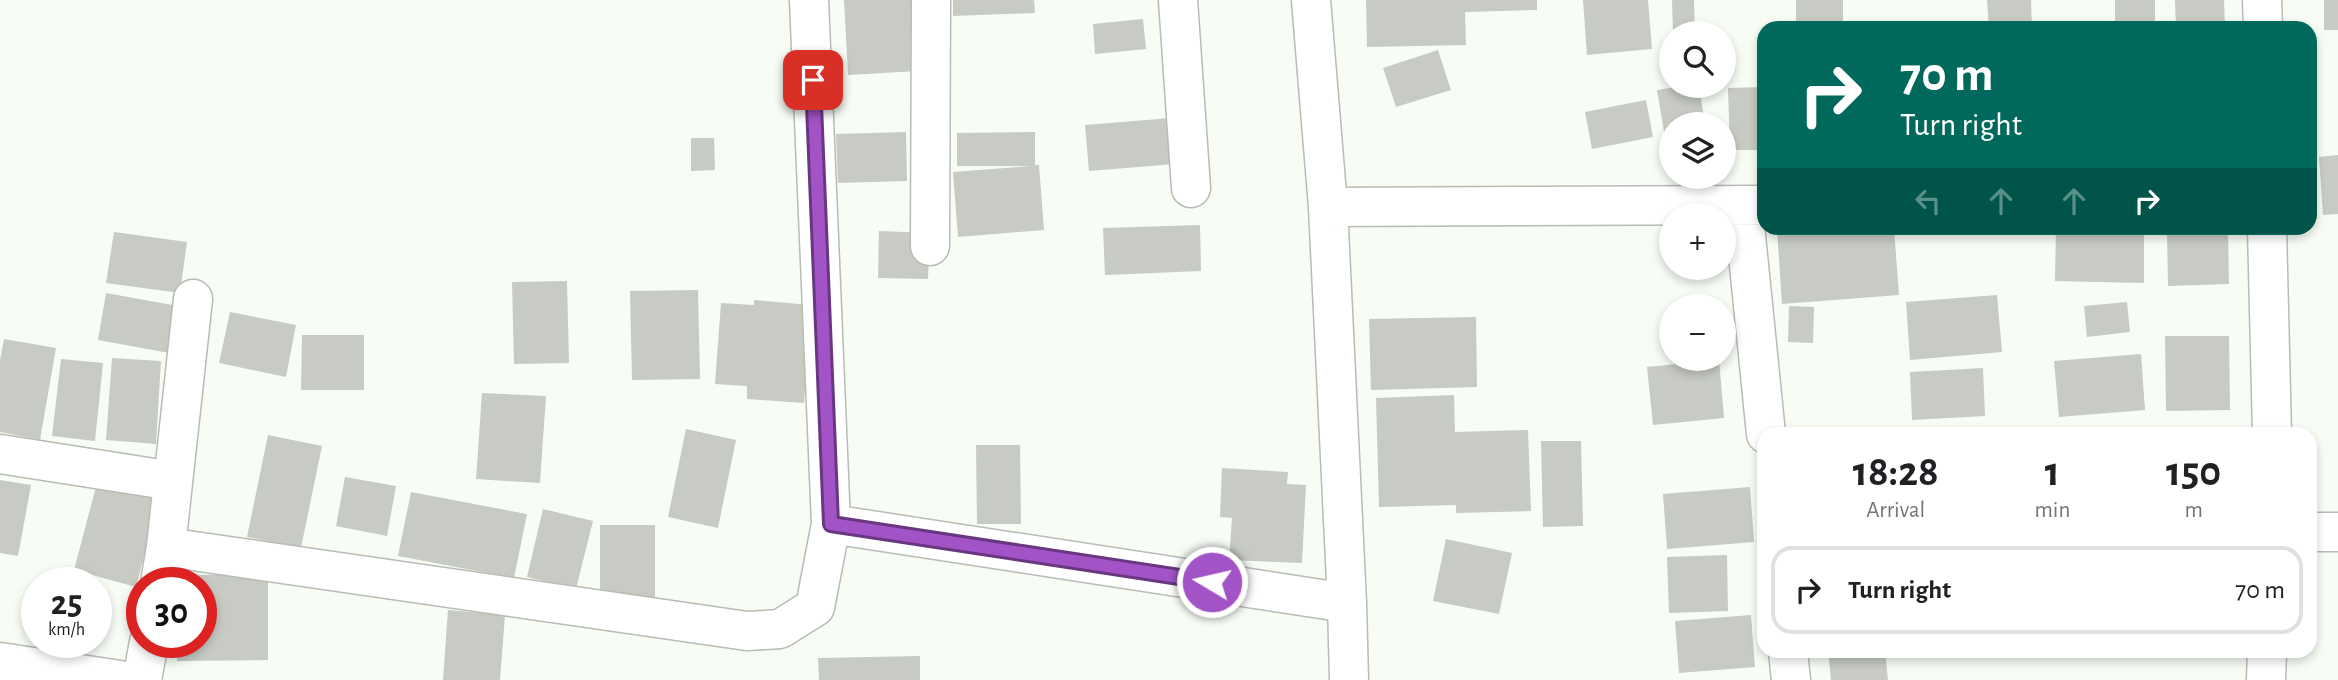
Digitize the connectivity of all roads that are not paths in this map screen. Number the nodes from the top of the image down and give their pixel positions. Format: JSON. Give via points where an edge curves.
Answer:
{"nodes":[{"id":1,"x":809,"y":0,"type":"edge"},
{"id":2,"x":931,"y":0,"type":"edge"},
{"id":3,"x":1178,"y":0,"type":"edge"},
{"id":4,"x":1311,"y":0,"type":"edge"},
{"id":5,"x":2262,"y":0,"type":"edge"},
{"id":6,"x":2263,"y":21,"type":"edge"},
{"id":7,"x":1191,"y":188,"type":"dead end"},
{"id":8,"x":1754,"y":205,"type":"edge"},
{"id":9,"x":1328,"y":207,"type":"junction"},
{"id":10,"x":2267,"y":235,"type":"edge"},
{"id":11,"x":930,"y":246,"type":"dead end"},
{"id":12,"x":193,"y":299,"type":"dead end"},
{"id":13,"x":1766,"y":427,"type":"edge"},
{"id":14,"x":2272,"y":427,"type":"edge"},
{"id":15,"x":0,"y":454,"type":"edge"},
{"id":16,"x":173,"y":481,"type":"junction"},
{"id":17,"x":831,"y":524,"type":"junction"},
{"id":18,"x":2338,"y":532,"type":"edge"},
{"id":19,"x":2317,"y":533,"type":"edge"},
{"id":20,"x":163,"y":565,"type":"edge"},
{"id":21,"x":1347,"y":603,"type":"junction"},
{"id":22,"x":146,"y":658,"type":"edge"},
{"id":23,"x":1789,"y":658,"type":"edge"},
{"id":24,"x":2267,"y":658,"type":"edge"},
{"id":25,"x":0,"y":662,"type":"edge"},
{"id":26,"x":120,"y":680,"type":"edge"},
{"id":27,"x":142,"y":680,"type":"edge"},
{"id":28,"x":1349,"y":680,"type":"edge"},
{"id":29,"x":1791,"y":680,"type":"edge"},
{"id":30,"x":2266,"y":680,"type":"edge"}],
"edges":[{"from":1,"to":17,"type":"street"},
{"from":2,"to":11,"type":"street"},
{"from":3,"to":7,"type":"street"},
{"from":4,"to":9,"type":"street"},
{"from":5,"to":6,"type":"street"},
{"from":8,"to":9,"type":"street"},
{"from":8,"to":13,"type":"street"},
{"from":9,"to":21,"type":"street"},
{"from":10,"to":14,"type":"street"},
{"from":12,"to":16,"type":"street"},
{"from":15,"to":16,"type":"street"},
{"from":16,"to":20,"type":"street"},
{"from":17,"to":20,"type":"street","via":[[815,607],[780,629],[747,631]]},
{"from":17,"to":21,"type":"street"},
{"from":18,"to":19,"type":"street"},
{"from":21,"to":28,"type":"street"},
{"from":22,"to":27,"type":"street"},
{"from":23,"to":29,"type":"street"},
{"from":24,"to":30,"type":"street"},
{"from":25,"to":26,"type":"street"}]}
